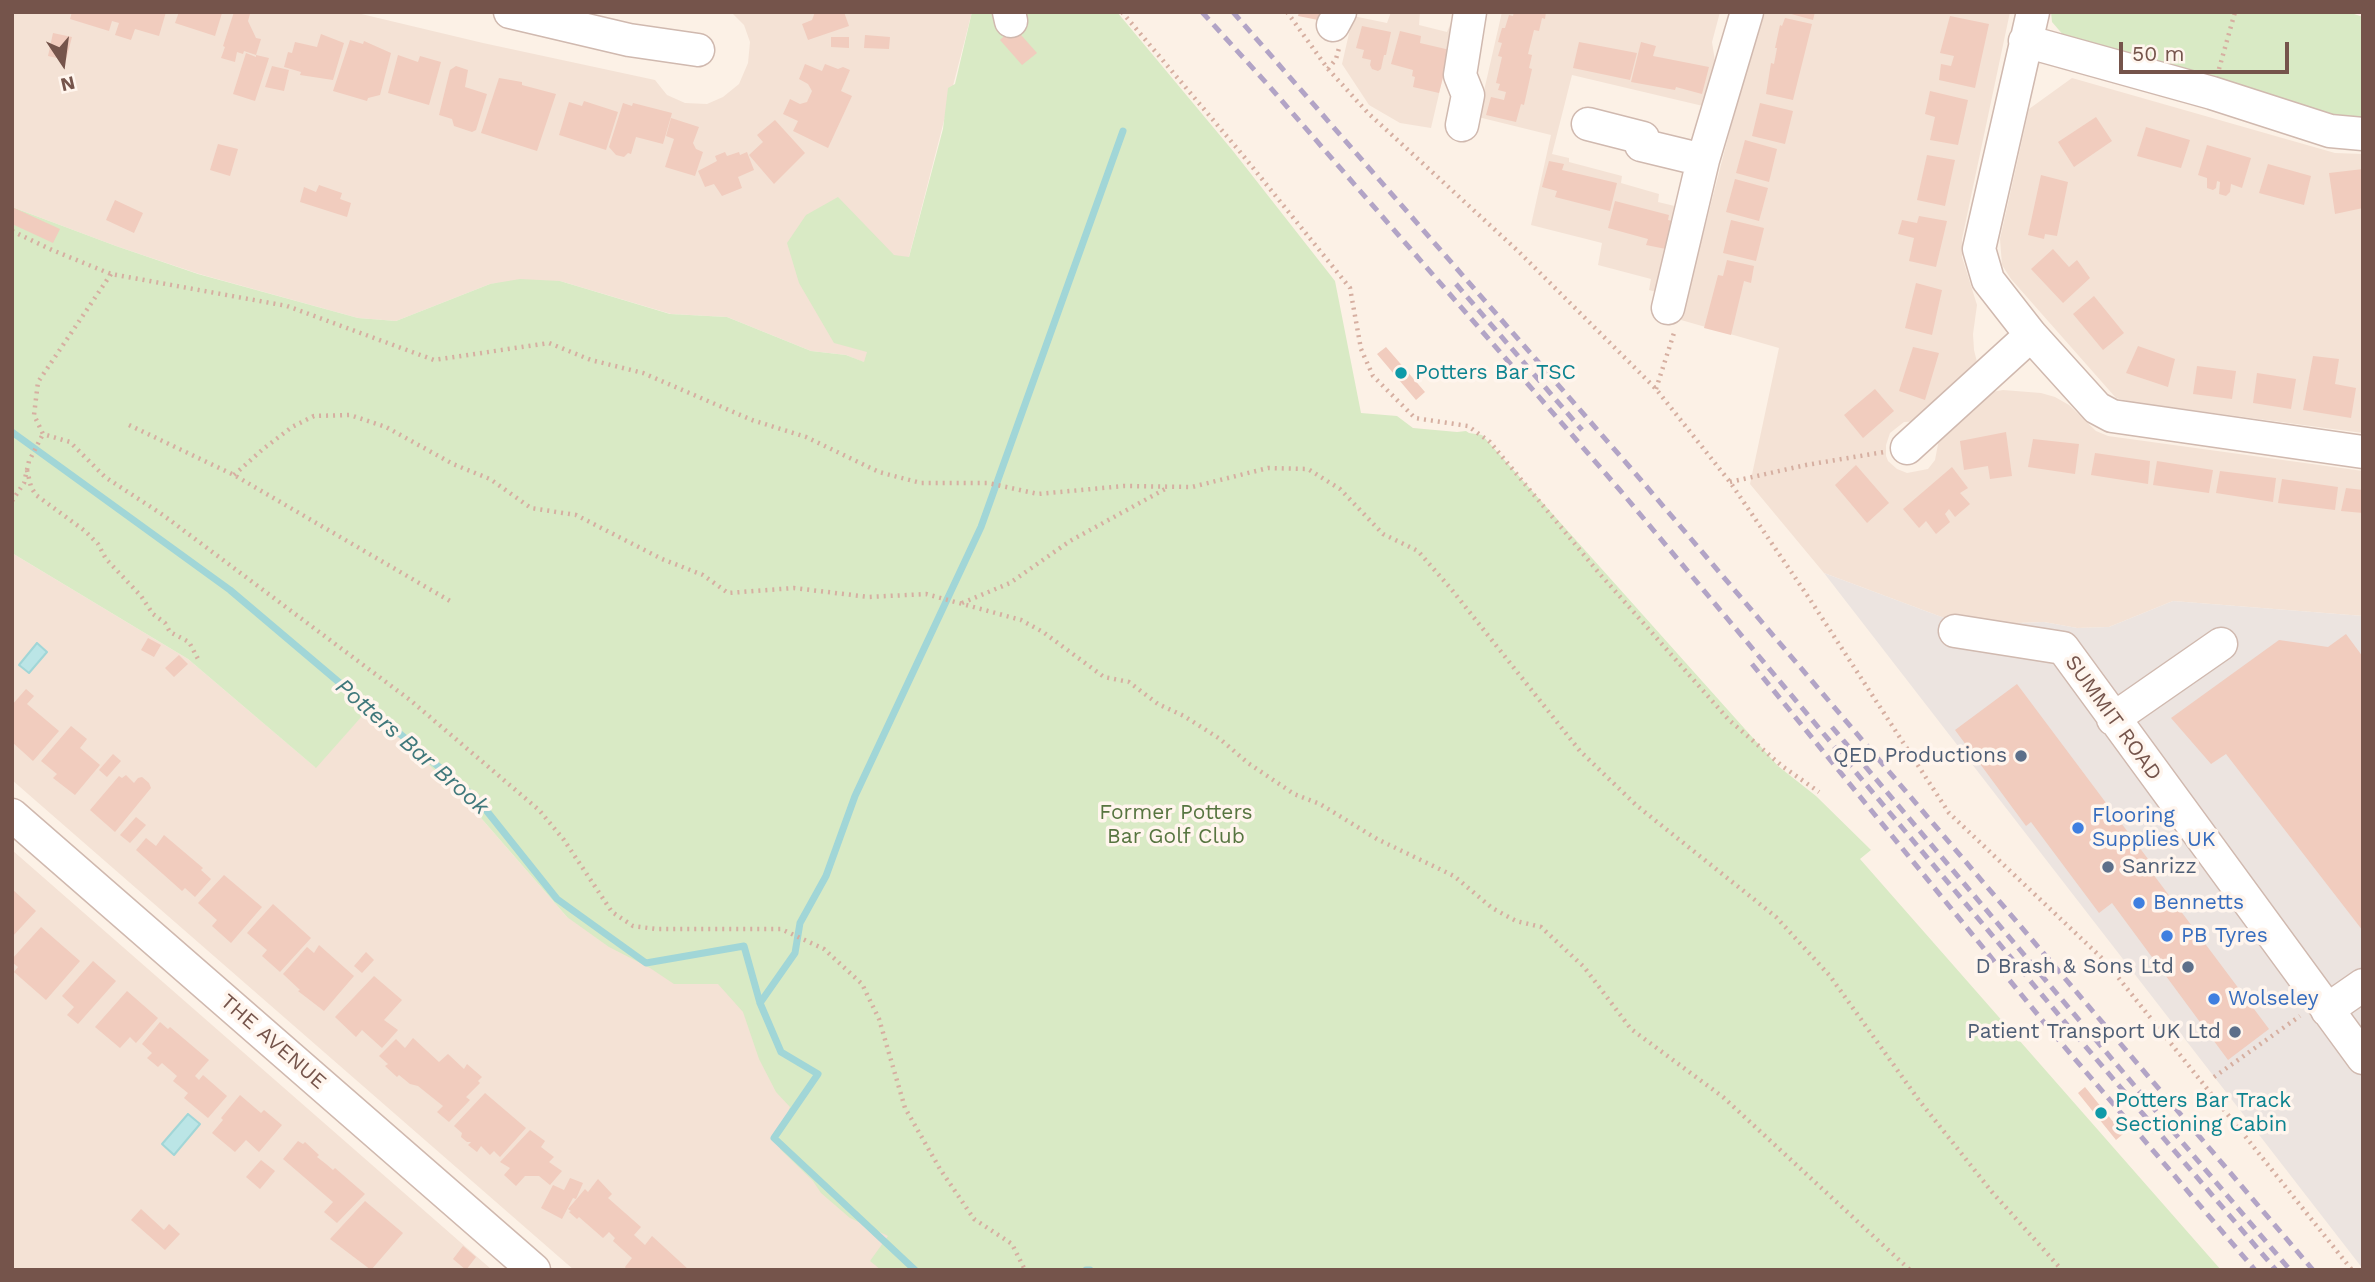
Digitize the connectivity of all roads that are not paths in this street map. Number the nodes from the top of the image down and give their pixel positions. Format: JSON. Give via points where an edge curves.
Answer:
{"nodes":[{"id":1,"x":510,"y":12,"type":"edge"},
{"id":2,"x":1470,"y":12,"type":"edge"},
{"id":3,"x":1747,"y":12,"type":"edge"},
{"id":4,"x":2029,"y":27,"type":"edge"},
{"id":5,"x":698,"y":50,"type":"dead end"},
{"id":6,"x":1588,"y":124,"type":"dead end"},
{"id":7,"x":1462,"y":125,"type":"dead end"},
{"id":8,"x":2363,"y":134,"type":"edge"},
{"id":9,"x":1703,"y":160,"type":"junction"},
{"id":10,"x":1668,"y":307,"type":"road end"},
{"id":11,"x":2031,"y":335,"type":"junction"},
{"id":12,"x":1907,"y":448,"type":"road end"},
{"id":13,"x":2363,"y":452,"type":"edge"},
{"id":14,"x":1955,"y":631,"type":"dead end"},
{"id":15,"x":2221,"y":644,"type":"dead end"},
{"id":16,"x":2113,"y":719,"type":"junction"},
{"id":17,"x":12,"y":815,"type":"edge"},
{"id":18,"x":2363,"y":985,"type":"edge"},
{"id":19,"x":2324,"y":1005,"type":"junction"},
{"id":20,"x":2363,"y":1058,"type":"edge"},
{"id":21,"x":534,"y":1270,"type":"edge"}],
"edges":[{"from":1,"to":5,"type":"street","via":[[629,40]]},
{"from":2,"to":7,"type":"street","via":[[1460,75],[1468,95]]},
{"from":3,"to":9,"type":"street"},
{"from":4,"to":8,"type":"street","via":[[2211,93],[2330,131]]},
{"from":4,"to":11,"type":"street","via":[[1979,249],[1988,280]]},
{"from":6,"to":9,"type":"street","via":[[1643,138],[1641,145]]},
{"from":9,"to":10,"type":"street"},
{"from":11,"to":12,"type":"street"},
{"from":11,"to":13,"type":"street","via":[[2097,408],[2112,416]]},
{"from":14,"to":16,"type":"street","name":"SUMMIT ROAD","via":[[2063,648]]},
{"from":15,"to":16,"type":"street"},
{"from":16,"to":19,"type":"street","name":"SUMMIT ROAD"},
{"from":17,"to":21,"type":"street","name":"THE AVENUE"},
{"from":18,"to":19,"type":"street"},
{"from":19,"to":20,"type":"street","name":"SUMMIT ROAD"}]}
